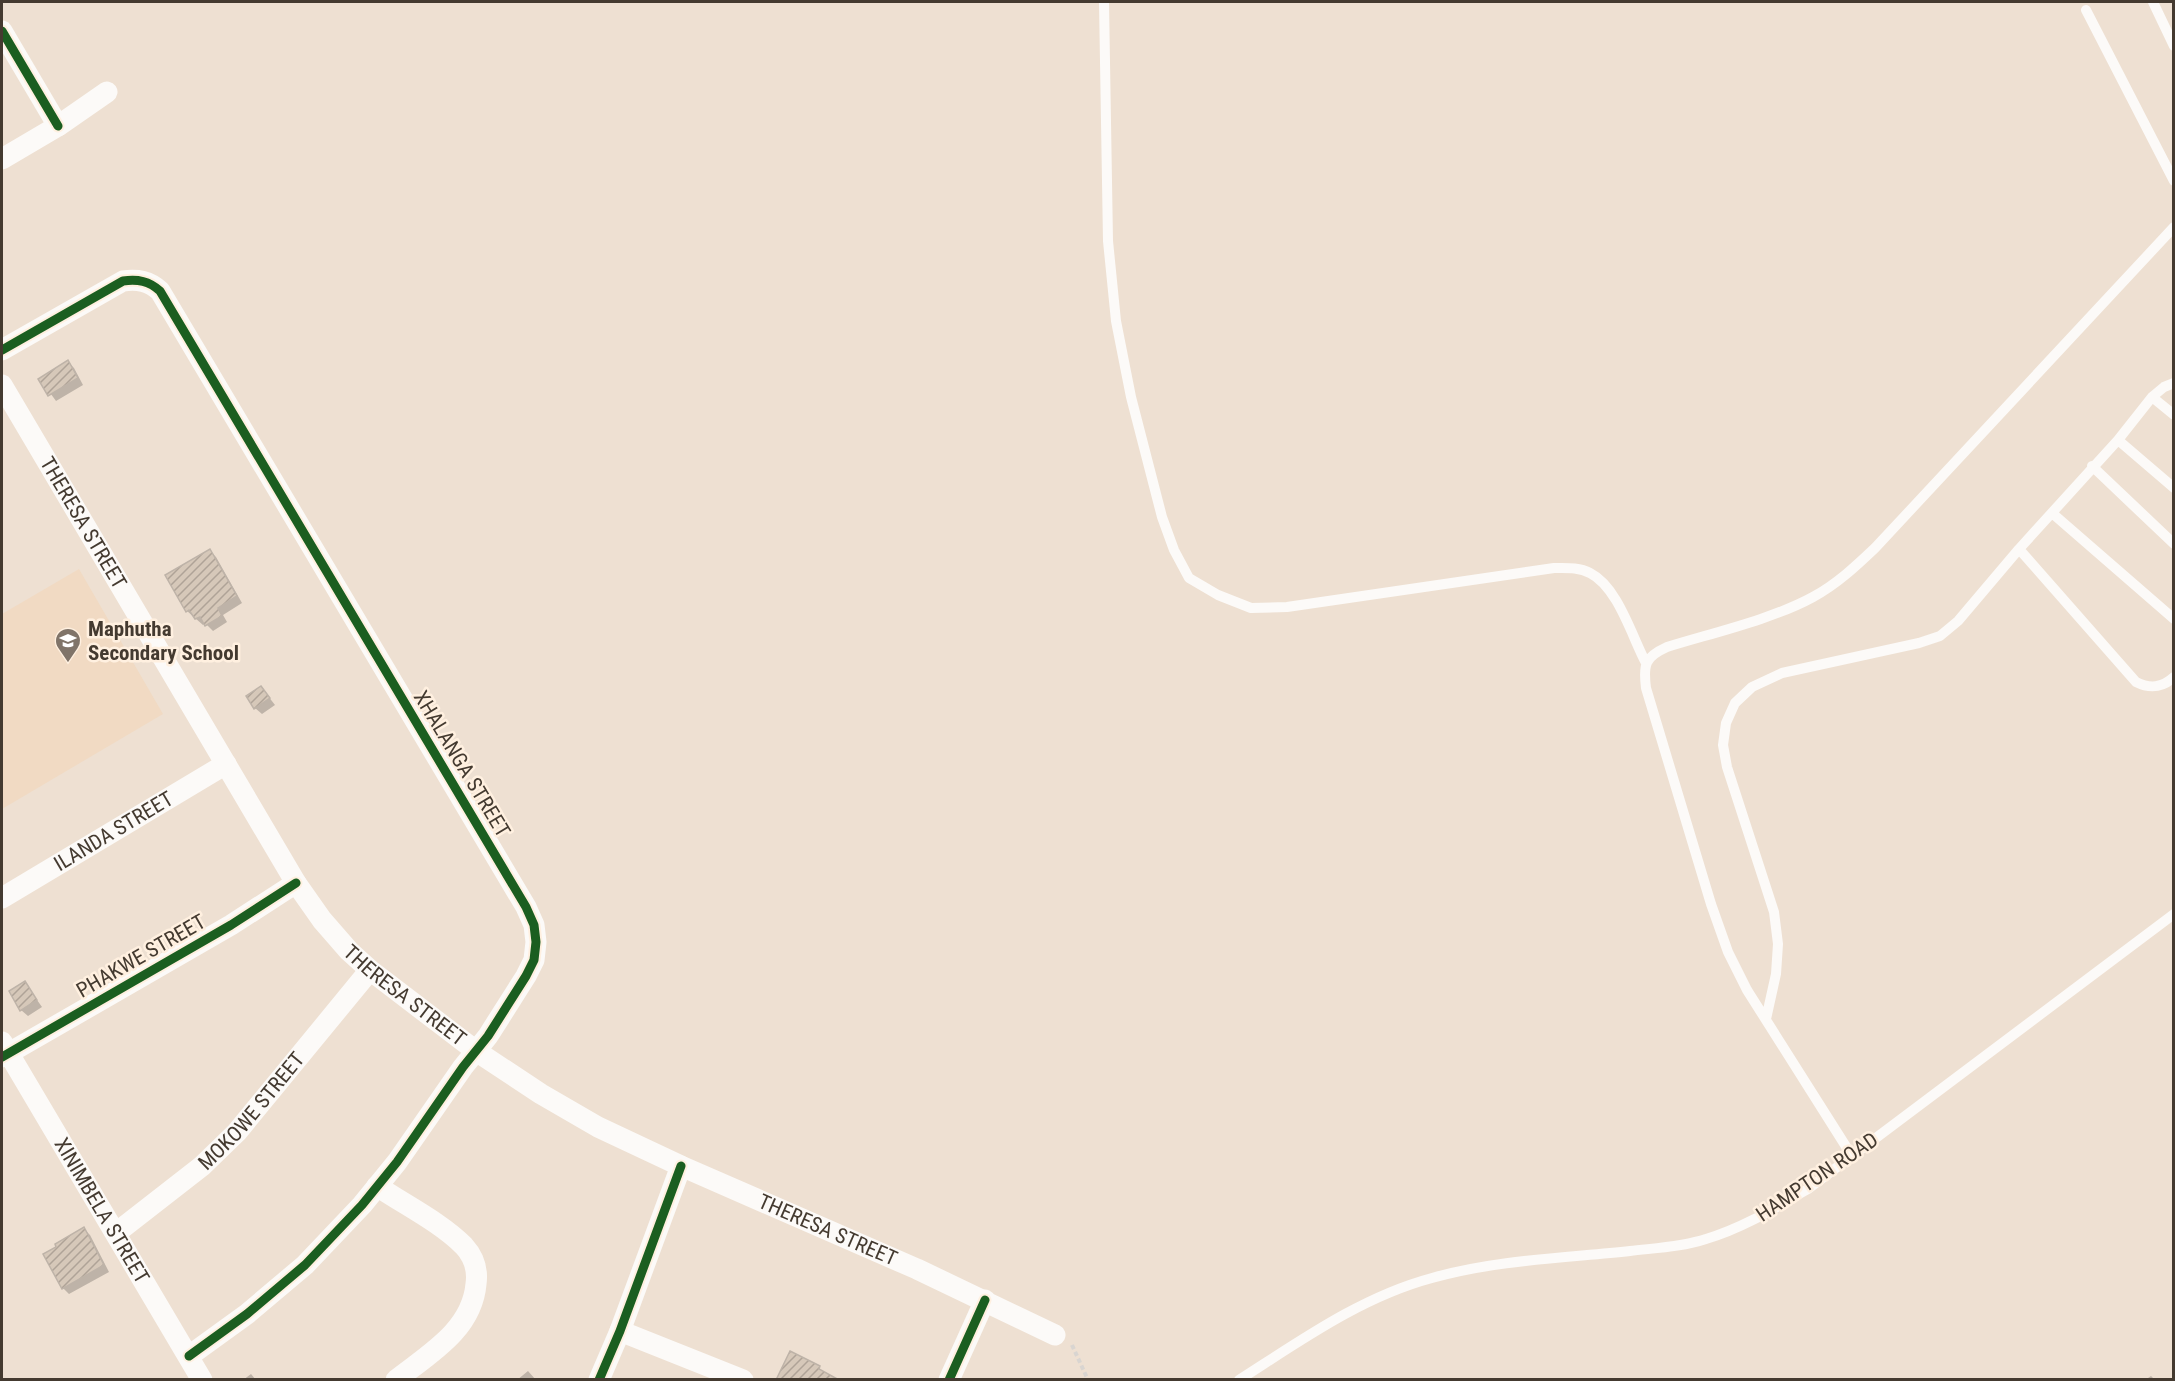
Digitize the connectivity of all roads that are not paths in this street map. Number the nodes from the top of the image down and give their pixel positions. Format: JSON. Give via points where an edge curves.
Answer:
{"nodes":[{"id":1,"x":1104,"y":2,"type":"edge"},
{"id":2,"x":2153,"y":2,"type":"edge"},
{"id":3,"x":2086,"y":10,"type":"dead end"},
{"id":4,"x":2,"y":31,"type":"edge"},
{"id":5,"x":2174,"y":46,"type":"edge"},
{"id":6,"x":106,"y":92,"type":"dead end"},
{"id":7,"x":58,"y":126,"type":"junction"},
{"id":8,"x":2,"y":159,"type":"edge"},
{"id":9,"x":2174,"y":181,"type":"edge"},
{"id":10,"x":2174,"y":227,"type":"edge"},
{"id":11,"x":2,"y":350,"type":"edge"},
{"id":12,"x":2174,"y":383,"type":"edge"},
{"id":13,"x":2,"y":385,"type":"edge"},
{"id":14,"x":2152,"y":397,"type":"junction"},
{"id":15,"x":2174,"y":415,"type":"edge"},
{"id":16,"x":2118,"y":440,"type":"junction"},
{"id":17,"x":2092,"y":466,"type":"junction"},
{"id":18,"x":2174,"y":488,"type":"edge"},
{"id":19,"x":2052,"y":513,"type":"junction"},
{"id":20,"x":2174,"y":544,"type":"edge"},
{"id":21,"x":2019,"y":549,"type":"junction"},
{"id":22,"x":2174,"y":620,"type":"edge"},
{"id":23,"x":1646,"y":663,"type":"junction"},
{"id":24,"x":2174,"y":677,"type":"edge"},
{"id":25,"x":226,"y":764,"type":"junction"},
{"id":26,"x":296,"y":883,"type":"junction"},
{"id":27,"x":2,"y":898,"type":"edge"},
{"id":28,"x":2174,"y":914,"type":"edge"},
{"id":29,"x":370,"y":970,"type":"junction"},
{"id":30,"x":1766,"y":1019,"type":"junction"},
{"id":31,"x":4,"y":1050,"type":"edge"},
{"id":32,"x":476,"y":1051,"type":"junction"},
{"id":33,"x":1852,"y":1156,"type":"junction"},
{"id":34,"x":681,"y":1166,"type":"junction"},
{"id":35,"x":377,"y":1186,"type":"junction"},
{"id":36,"x":116,"y":1233,"type":"junction"},
{"id":37,"x":985,"y":1300,"type":"junction"},
{"id":38,"x":620,"y":1331,"type":"junction"},
{"id":39,"x":1055,"y":1335,"type":"road end"},
{"id":40,"x":189,"y":1356,"type":"junction"},
{"id":41,"x":202,"y":1380,"type":"edge"},
{"id":42,"x":396,"y":1380,"type":"edge"},
{"id":43,"x":599,"y":1380,"type":"edge"},
{"id":44,"x":743,"y":1380,"type":"edge"},
{"id":45,"x":949,"y":1380,"type":"edge"},
{"id":46,"x":1239,"y":1380,"type":"edge"}],
"edges":[{"from":1,"to":23,"type":"lane","via":[[1108,241],[1116,321],[1162,517],[1189,578],[1251,608],[1287,607],[1573,568],[1591,573],[1604,583],[1616,599]]},
{"from":2,"to":5,"type":"lane"},
{"from":3,"to":9,"type":"lane"},
{"from":4,"to":7,"type":"street"},
{"from":6,"to":7,"type":"street"},
{"from":7,"to":8,"type":"street"},
{"from":10,"to":23,"type":"lane","via":[[1843,578],[1813,597],[1773,613],[1667,647]]},
{"from":11,"to":32,"type":"street","name":"XHALANGA STREET","via":[[123,281],[152,284],[168,302],[530,916],[536,942],[534,960]]},
{"from":12,"to":14,"type":"lane"},
{"from":13,"to":25,"type":"street","name":"THERESA STREET"},
{"from":14,"to":15,"type":"lane"},
{"from":14,"to":16,"type":"lane"},
{"from":16,"to":17,"type":"lane"},
{"from":16,"to":18,"type":"lane"},
{"from":17,"to":19,"type":"lane"},
{"from":17,"to":20,"type":"lane"},
{"from":19,"to":21,"type":"lane"},
{"from":19,"to":22,"type":"lane"},
{"from":21,"to":24,"type":"lane","via":[[2136,682],[2158,687]]},
{"from":21,"to":30,"type":"lane","via":[[1941,636],[1782,673],[1752,687],[1735,703],[1726,723],[1723,745],[1767,886],[1778,944]]},
{"from":23,"to":30,"type":"lane","via":[[1646,688],[1711,904],[1728,952]]},
{"from":25,"to":26,"type":"street","name":"THERESA STREET"},
{"from":25,"to":27,"type":"street","name":"ILANDA STREET"},
{"from":26,"to":29,"type":"street","name":"THERESA STREET","via":[[322,920]]},
{"from":26,"to":31,"type":"street","name":"PHAKWE STREET","via":[[231,925]]},
{"from":28,"to":33,"type":"lane","name":"HAMPTON ROAD"},
{"from":29,"to":32,"type":"street","name":"THERESA STREET"},
{"from":29,"to":36,"type":"street","name":"MOKOWE STREET","via":[[237,1132],[202,1166]]},
{"from":30,"to":33,"type":"lane"},
{"from":31,"to":36,"type":"street","name":"XINIMBELA STREET"},
{"from":32,"to":34,"type":"street","name":"THERESA STREET","via":[[598,1127]]},
{"from":32,"to":35,"type":"street","name":"XHALANGA STREET"},
{"from":33,"to":46,"type":"lane","name":"HAMPTON ROAD","via":[[1758,1219],[1705,1240],[1485,1266],[1388,1293],[1337,1318]]},
{"from":34,"to":37,"type":"street","name":"THERESA STREET"},
{"from":34,"to":38,"type":"street"},
{"from":35,"to":40,"type":"street","name":"XHALANGA STREET","via":[[280,1288]]},
{"from":35,"to":42,"type":"street","via":[[451,1235],[474,1260],[477,1275],[475,1294],[458,1329]]},
{"from":36,"to":40,"type":"street","name":"XINIMBELA STREET"},
{"from":37,"to":39,"type":"street","name":"THERESA STREET"},
{"from":37,"to":45,"type":"street"},
{"from":38,"to":43,"type":"street"},
{"from":38,"to":44,"type":"street"},
{"from":40,"to":41,"type":"street","name":"XINIMBELA STREET"}]}
